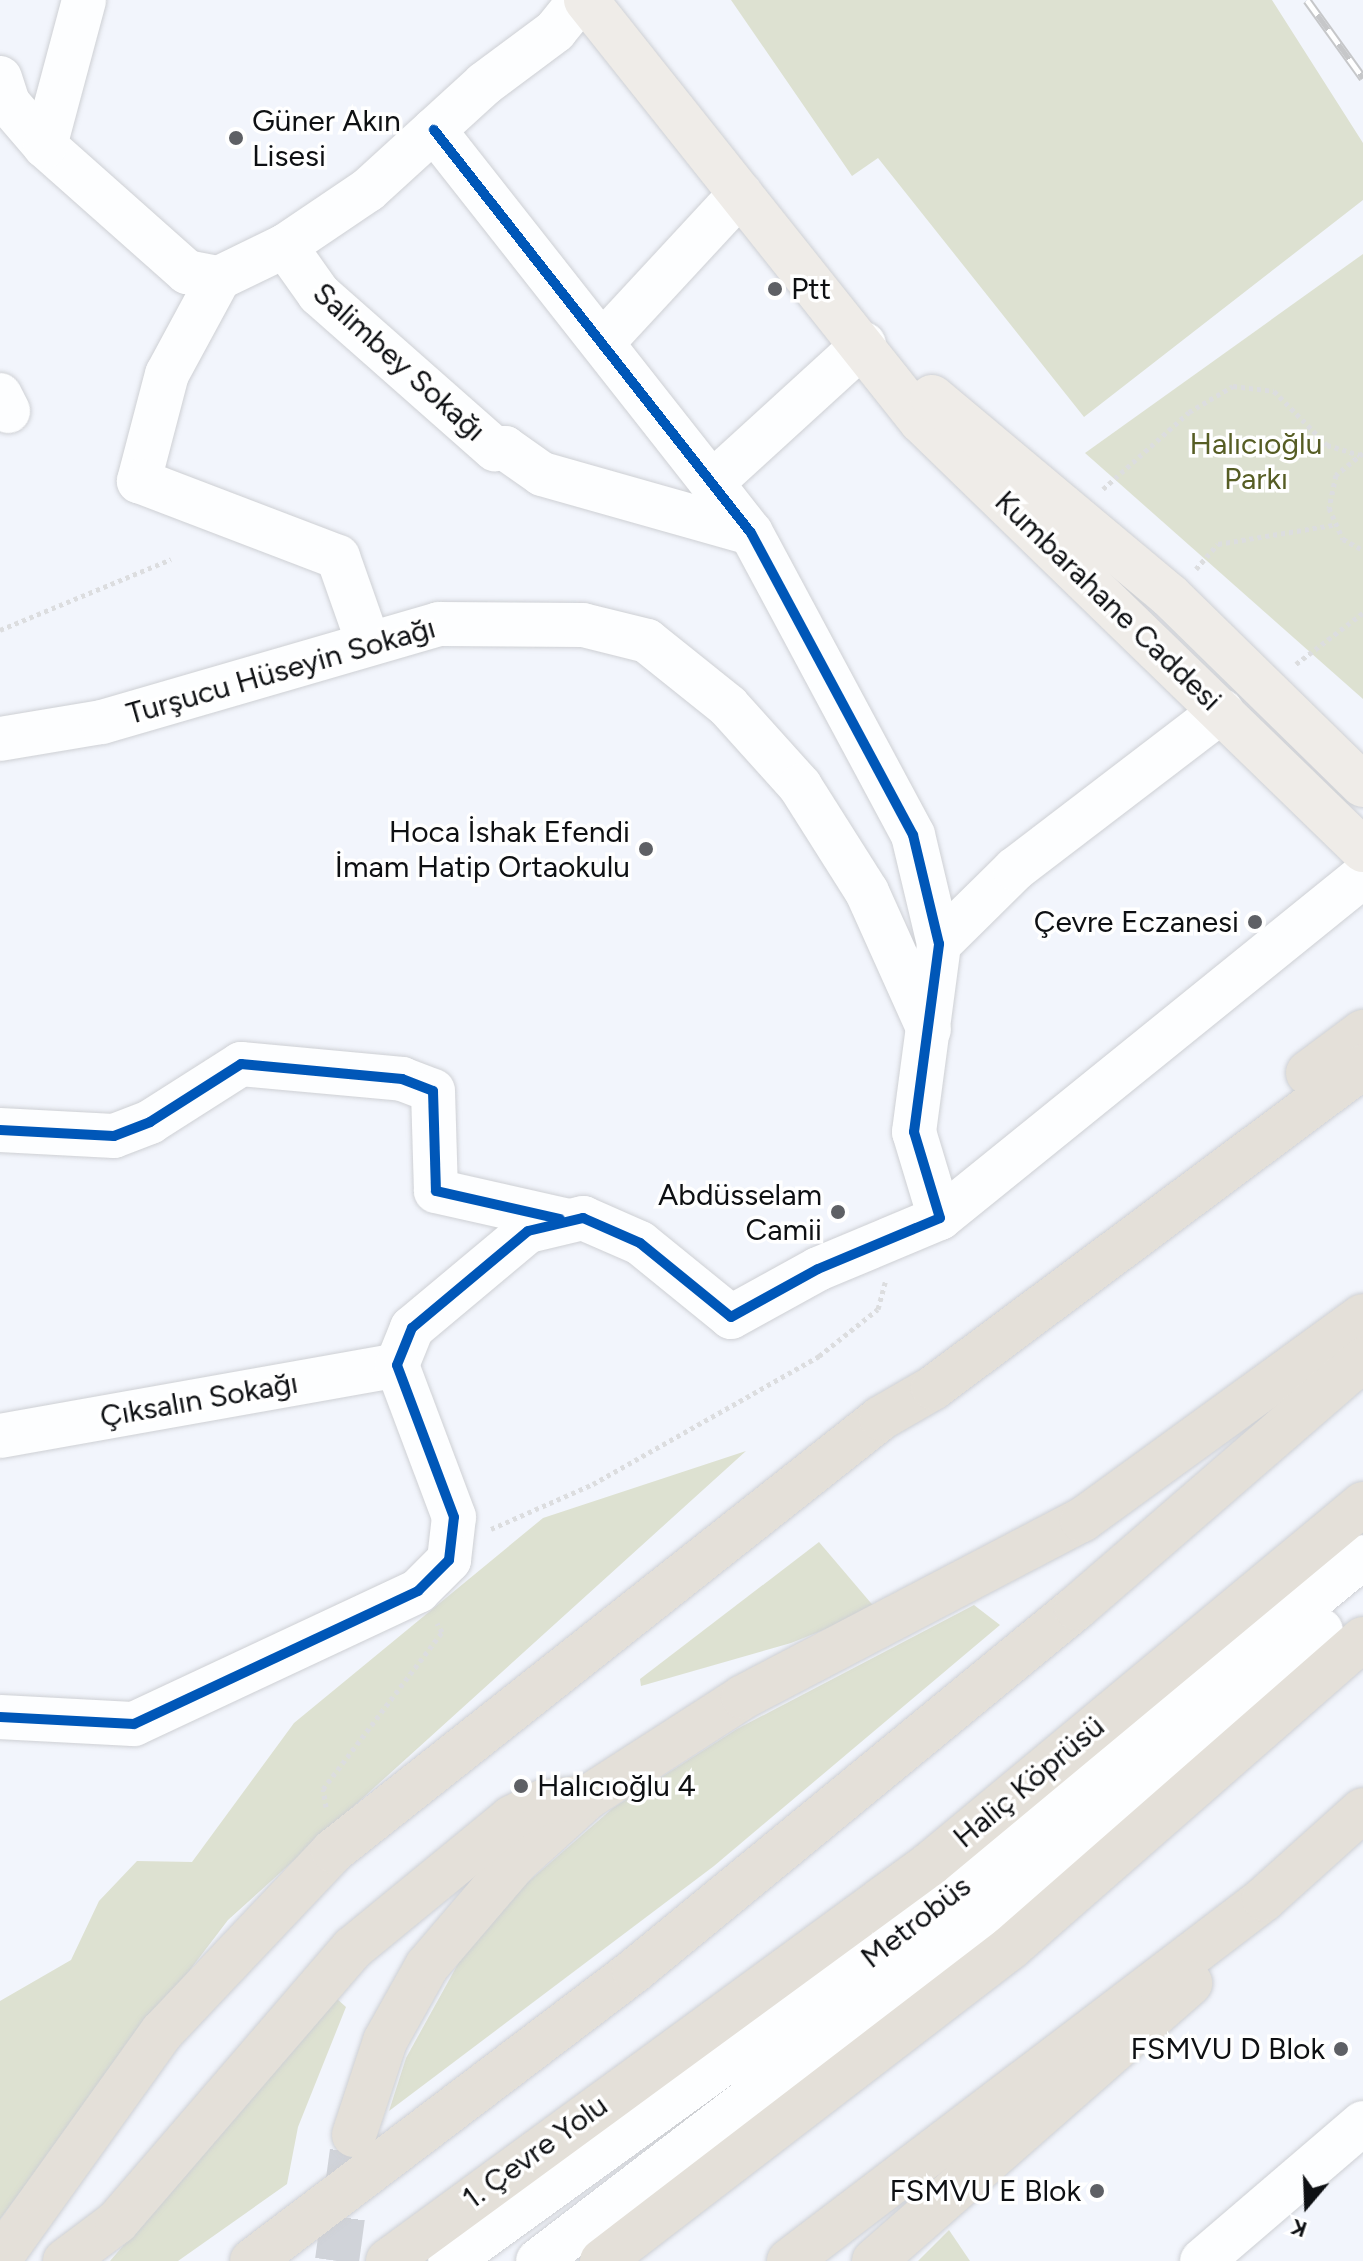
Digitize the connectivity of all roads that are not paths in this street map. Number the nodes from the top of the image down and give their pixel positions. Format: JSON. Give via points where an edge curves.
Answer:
{"nodes":[{"id":1,"x":84,"y":0,"type":"edge"},
{"id":2,"x":583,"y":0,"type":"edge"},
{"id":3,"x":0,"y":44,"type":"edge"},
{"id":4,"x":0,"y":61,"type":"edge"},
{"id":5,"x":0,"y":78,"type":"edge"},
{"id":6,"x":434,"y":130,"type":"junction"},
{"id":7,"x":45,"y":146,"type":"junction"},
{"id":8,"x":740,"y":194,"type":"junction"},
{"id":9,"x":285,"y":246,"type":"junction"},
{"id":10,"x":219,"y":278,"type":"junction"},
{"id":11,"x":603,"y":342,"type":"junction"},
{"id":12,"x":864,"y":344,"type":"junction"},
{"id":13,"x":714,"y":481,"type":"junction"},
{"id":14,"x":751,"y":533,"type":"junction"},
{"id":15,"x":368,"y":642,"type":"junction"},
{"id":16,"x":1222,"y":711,"type":"junction"},
{"id":17,"x":0,"y":739,"type":"edge"},
{"id":18,"x":1363,"y":785,"type":"edge"},
{"id":19,"x":1363,"y":850,"type":"edge"},
{"id":20,"x":1363,"y":876,"type":"edge"},
{"id":21,"x":939,"y":944,"type":"junction"},
{"id":22,"x":930,"y":1032,"type":"junction"},
{"id":23,"x":1357,"y":1040,"type":"edge"},
{"id":24,"x":0,"y":1130,"type":"edge"},
{"id":25,"x":940,"y":1218,"type":"junction"},
{"id":26,"x":570,"y":1221,"type":"junction"},
{"id":27,"x":1363,"y":1316,"type":"edge"},
{"id":28,"x":1363,"y":1359,"type":"edge"},
{"id":29,"x":397,"y":1365,"type":"junction"},
{"id":30,"x":0,"y":1436,"type":"edge"},
{"id":31,"x":1363,"y":1504,"type":"edge"},
{"id":32,"x":1363,"y":1557,"type":"edge"},
{"id":33,"x":1363,"y":1594,"type":"edge"},
{"id":34,"x":1363,"y":1639,"type":"edge"},
{"id":35,"x":0,"y":1717,"type":"edge"},
{"id":36,"x":588,"y":1797,"type":"junction"},
{"id":37,"x":1363,"y":1810,"type":"edge"},
{"id":38,"x":1264,"y":1899,"type":"junction"},
{"id":39,"x":682,"y":2043,"type":"joint"},
{"id":40,"x":1363,"y":2123,"type":"edge"},
{"id":41,"x":746,"y":2124,"type":"junction"},
{"id":42,"x":354,"y":2135,"type":"tunnel mouth"},
{"id":43,"x":803,"y":2251,"type":"edge"},
{"id":44,"x":0,"y":2258,"type":"edge"},
{"id":45,"x":65,"y":2261,"type":"edge"},
{"id":46,"x":252,"y":2261,"type":"edge"},
{"id":47,"x":388,"y":2261,"type":"edge"},
{"id":48,"x":450,"y":2261,"type":"edge"},
{"id":49,"x":538,"y":2261,"type":"edge"},
{"id":50,"x":602,"y":2261,"type":"edge"},
{"id":51,"x":874,"y":2261,"type":"edge"},
{"id":52,"x":1202,"y":2261,"type":"edge"}],
"edges":[{"from":1,"to":7,"type":"street"},
{"from":2,"to":6,"type":"street","via":[[555,31]]},
{"from":2,"to":8,"type":"main road","name":"Kumbarahane Caddesi"},
{"from":3,"to":4,"type":"street"},
{"from":5,"to":7,"type":"street","via":[[8,103]]},
{"from":6,"to":9,"type":"street","via":[[368,190]]},
{"from":6,"to":11,"type":"street"},
{"from":7,"to":10,"type":"street","via":[[187,272]]},
{"from":8,"to":11,"type":"street"},
{"from":8,"to":12,"type":"main road","name":"Kumbarahane Caddesi"},
{"from":9,"to":10,"type":"street"},
{"from":9,"to":14,"type":"street","name":"Salimbey Sokağı","via":[[319,294],[495,449],[505,448],[542,474]]},
{"from":10,"to":15,"type":"street","via":[[167,374],[139,481],[338,557]]},
{"from":11,"to":13,"type":"street"},
{"from":12,"to":13,"type":"street"},
{"from":12,"to":16,"type":"main road","name":"Kumbarahane Caddesi","via":[[921,421]]},
{"from":12,"to":18,"type":"main road","name":"Kumbarahane Caddesi","via":[[1170,596]]},
{"from":13,"to":14,"type":"street"},
{"from":14,"to":21,"type":"street","via":[[913,835]]},
{"from":15,"to":17,"type":"street","name":"Turşucu Hüseyin Sokağı","via":[[102,722]]},
{"from":15,"to":22,"type":"street","name":"Turşucu Hüseyin Sokağı","via":[[439,624],[514,621],[583,625],[647,641],[728,706],[800,786],[867,892]]},
{"from":16,"to":19,"type":"main road","name":"Kumbarahane Caddesi"},
{"from":16,"to":21,"type":"street","via":[[1015,869]]},
{"from":20,"to":25,"type":"street"},
{"from":21,"to":22,"type":"street"},
{"from":22,"to":25,"type":"street","via":[[914,1132]]},
{"from":23,"to":44,"type":"highway","via":[[916,1374],[881,1418],[333,1851],[162,2032]]},
{"from":24,"to":26,"type":"street","via":[[114,1136],[150,1122],[241,1064],[402,1079],[433,1091],[436,1191]]},
{"from":25,"to":26,"type":"street","via":[[731,1317],[640,1243],[583,1218]]},
{"from":26,"to":29,"type":"street","via":[[528,1231],[412,1328]]},
{"from":27,"to":36,"type":"highway","via":[[1082,1520],[743,1697]]},
{"from":28,"to":46,"type":"highway","via":[[1076,1608],[634,1971]]},
{"from":29,"to":30,"type":"street","name":"Çıksalın Sokağı"},
{"from":29,"to":35,"type":"street","via":[[454,1517],[449,1560],[418,1591],[134,1724]]},
{"from":31,"to":39,"type":"highway","name":"Haliç Köprüsü","via":[[930,1864]]},
{"from":32,"to":48,"type":"street","name":"Metrobüs","via":[[922,1920]]},
{"from":33,"to":41,"type":"street","name":"Metrobüs"},
{"from":34,"to":41,"type":"highway","via":[[1010,1948]]},
{"from":36,"to":42,"type":"highway","via":[[514,1864],[427,1966],[385,2041]]},
{"from":36,"to":45,"type":"highway","via":[[543,1802],[511,1818],[353,1948],[117,2222]]},
{"from":37,"to":38,"type":"highway"},
{"from":38,"to":43,"type":"highway"},
{"from":38,"to":51,"type":"highway","via":[[1170,2003],[1021,2125]]},
{"from":39,"to":47,"type":"highway","name":"1. Çevre Yolu"},
{"from":40,"to":52,"type":"street"},
{"from":41,"to":49,"type":"street","name":"Metrobüs"},
{"from":41,"to":50,"type":"highway"}]}
